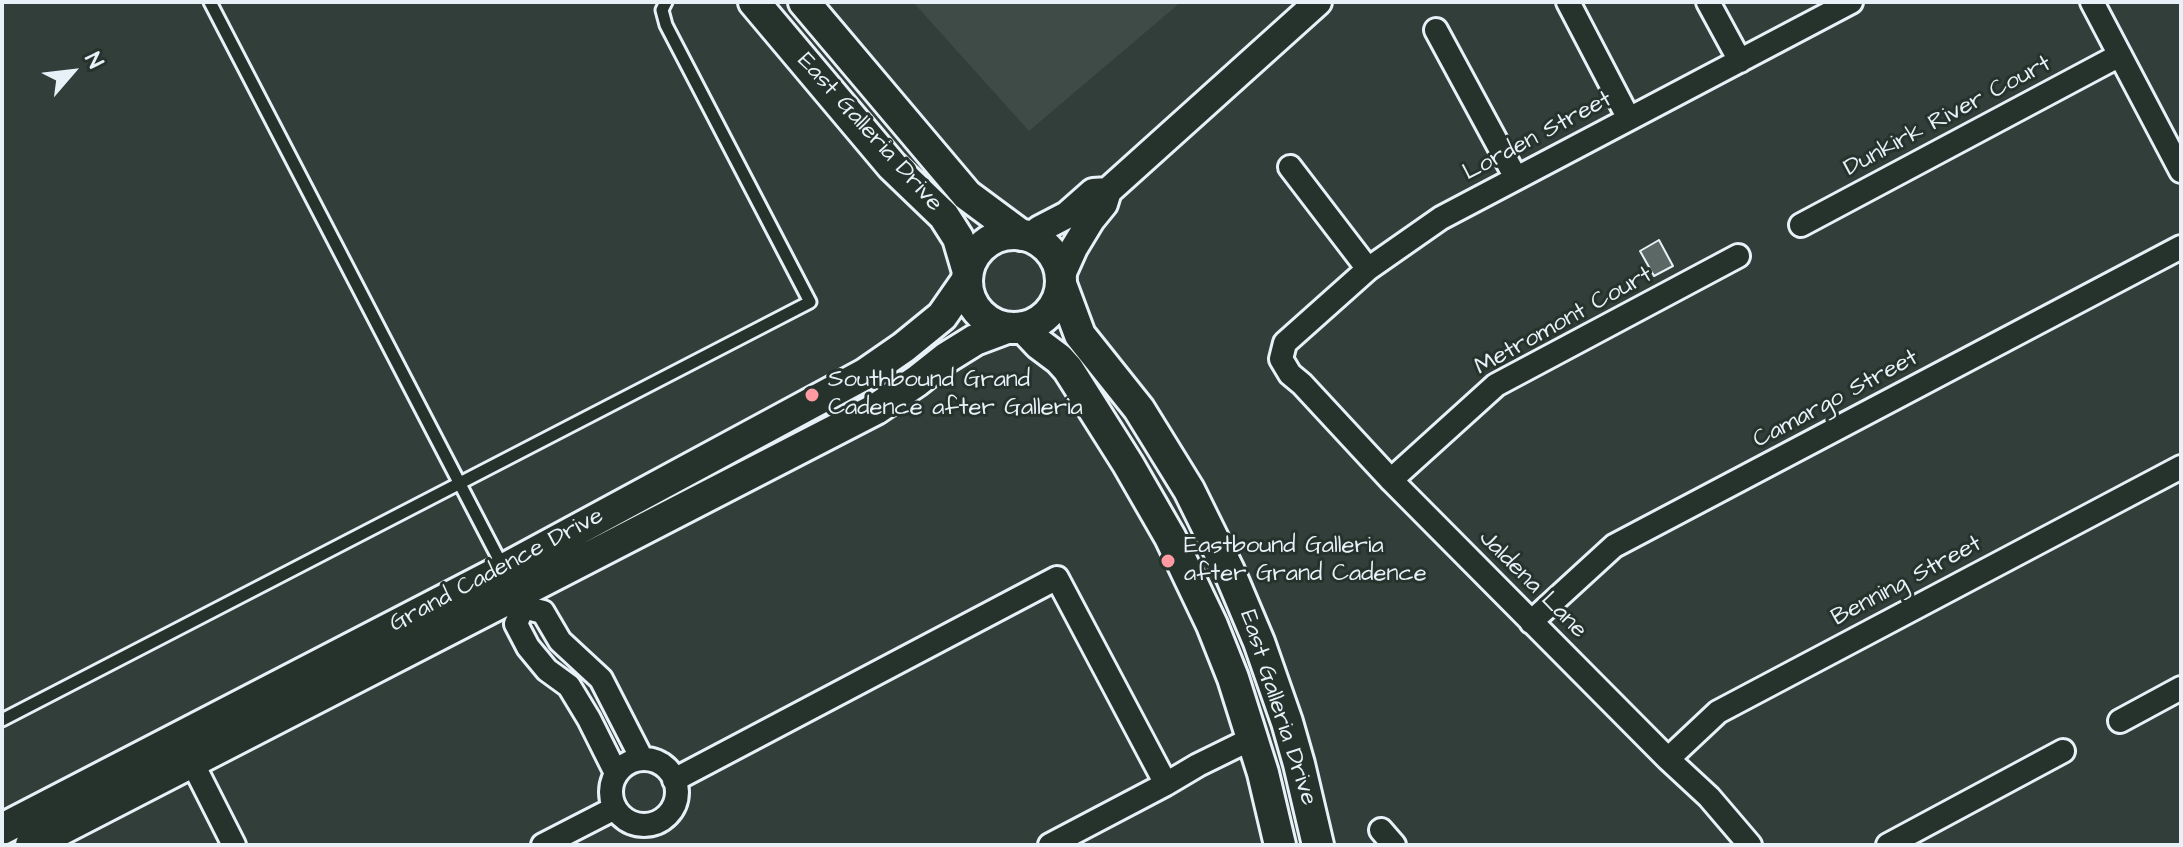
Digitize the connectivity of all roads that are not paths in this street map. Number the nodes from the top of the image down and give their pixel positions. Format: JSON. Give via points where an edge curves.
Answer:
{"nodes":[{"id":1,"x":210,"y":2,"type":"edge"},
{"id":2,"x":666,"y":2,"type":"edge"},
{"id":3,"x":754,"y":2,"type":"edge"},
{"id":4,"x":804,"y":2,"type":"edge"},
{"id":5,"x":1318,"y":2,"type":"edge"},
{"id":6,"x":1568,"y":2,"type":"edge"},
{"id":7,"x":1708,"y":2,"type":"edge"},
{"id":8,"x":1851,"y":2,"type":"edge"},
{"id":9,"x":2092,"y":2,"type":"edge"},
{"id":10,"x":1436,"y":30,"type":"dead end"},
{"id":11,"x":2120,"y":55,"type":"junction"},
{"id":12,"x":1740,"y":61,"type":"junction"},
{"id":13,"x":1629,"y":119,"type":"junction"},
{"id":14,"x":1290,"y":167,"type":"dead end"},
{"id":15,"x":2181,"y":171,"type":"edge"},
{"id":16,"x":1516,"y":178,"type":"junction"},
{"id":17,"x":1108,"y":191,"type":"junction"},
{"id":18,"x":1801,"y":225,"type":"dead end"},
{"id":19,"x":1025,"y":236,"type":"junction"},
{"id":20,"x":2181,"y":247,"type":"edge"},
{"id":21,"x":1738,"y":256,"type":"dead end"},
{"id":22,"x":1368,"y":269,"type":"junction"},
{"id":23,"x":968,"y":276,"type":"junction"},
{"id":24,"x":1061,"y":281,"type":"junction"},
{"id":25,"x":1015,"y":328,"type":"junction"},
{"id":26,"x":1281,"y":359,"type":"joint"},
{"id":27,"x":2181,"y":467,"type":"edge"},
{"id":28,"x":1391,"y":480,"type":"junction"},
{"id":29,"x":460,"y":484,"type":"junction"},
{"id":30,"x":515,"y":590,"type":"junction"},
{"id":31,"x":1531,"y":622,"type":"junction"},
{"id":32,"x":2181,"y":688,"type":"edge"},
{"id":33,"x":616,"y":704,"type":"junction"},
{"id":34,"x":589,"y":719,"type":"junction"},
{"id":35,"x":2,"y":720,"type":"edge"},
{"id":36,"x":2120,"y":721,"type":"dead end"},
{"id":37,"x":1253,"y":738,"type":"junction"},
{"id":38,"x":2063,"y":751,"type":"dead end"},
{"id":39,"x":642,"y":759,"type":"junction"},
{"id":40,"x":1668,"y":759,"type":"junction"},
{"id":41,"x":192,"y":762,"type":"junction"},
{"id":42,"x":616,"y":773,"type":"junction"},
{"id":43,"x":674,"y":780,"type":"junction"},
{"id":44,"x":1166,"y":784,"type":"junction"},
{"id":45,"x":615,"y":808,"type":"junction"},
{"id":46,"x":2,"y":829,"type":"edge"},
{"id":47,"x":31,"y":845,"type":"edge"},
{"id":48,"x":234,"y":845,"type":"edge"},
{"id":49,"x":543,"y":845,"type":"edge"},
{"id":50,"x":1050,"y":845,"type":"edge"},
{"id":51,"x":1280,"y":845,"type":"edge"},
{"id":52,"x":1318,"y":845,"type":"edge"},
{"id":53,"x":1750,"y":845,"type":"edge"},
{"id":54,"x":1888,"y":845,"type":"edge"}],
"edges":[{"from":1,"to":29,"type":"lane"},
{"from":2,"to":29,"type":"lane","via":[[666,25],[810,302]]},
{"from":3,"to":23,"type":"main road","name":"East Galleria Drive","via":[[892,166],[944,216],[958,238]]},
{"from":4,"to":19,"type":"main road","name":"East Galleria Drive","via":[[967,195]]},
{"from":5,"to":17,"type":"street"},
{"from":6,"to":13,"type":"street"},
{"from":7,"to":12,"type":"street"},
{"from":8,"to":12,"type":"street","name":"Lorden Street"},
{"from":9,"to":11,"type":"street"},
{"from":10,"to":16,"type":"street"},
{"from":11,"to":15,"type":"street"},
{"from":11,"to":18,"type":"street","name":"Dunkirk River Court"},
{"from":12,"to":13,"type":"street","name":"Lorden Street"},
{"from":13,"to":16,"type":"street","name":"Lorden Street"},
{"from":14,"to":22,"type":"street"},
{"from":16,"to":22,"type":"street","name":"Lorden Street","via":[[1441,218]]},
{"from":17,"to":19,"type":"street","via":[[1093,192],[1067,215]]},
{"from":17,"to":24,"type":"street"},
{"from":19,"to":23,"type":"main road","via":[[1007,235],[981,247]]},
{"from":19,"to":24,"type":"main road","via":[[1051,252]]},
{"from":20,"to":31,"type":"street","name":"Camargo Street","via":[[1614,546]]},
{"from":21,"to":28,"type":"street","name":"Metromont Court","via":[[1496,385]]},
{"from":22,"to":26,"type":"street","name":"Lorden Street","via":[[1285,343]]},
{"from":23,"to":25,"type":"main road","via":[[969,294],[983,316]]},
{"from":23,"to":30,"type":"main road","name":"Grand Cadence Drive","via":[[942,316],[904,347]]},
{"from":24,"to":25,"type":"main road","via":[[1049,313]]},
{"from":24,"to":52,"type":"main road","name":"East Galleria Drive","via":[[1080,335],[1139,409],[1189,490],[1229,571],[1287,722]]},
{"from":25,"to":30,"type":"main road","name":"Grand Cadence Drive","via":[[968,344],[876,409]]},
{"from":25,"to":37,"type":"main road","name":"East Galleria Drive","via":[[1068,369],[1128,464],[1212,625]]},
{"from":26,"to":28,"type":"street","name":"Jaldena Lane"},
{"from":27,"to":40,"type":"street","name":"Benning Street","via":[[1718,712]]},
{"from":28,"to":31,"type":"street","name":"Jaldena Lane"},
{"from":29,"to":30,"type":"lane"},
{"from":29,"to":35,"type":"lane"},
{"from":30,"to":33,"type":"street","via":[[543,612],[560,641],[601,679]]},
{"from":30,"to":34,"type":"street","via":[[516,624],[528,647],[569,686]]},
{"from":30,"to":41,"type":"main road","name":"Grand Cadence Drive"},
{"from":30,"to":46,"type":"main road","name":"Grand Cadence Drive"},
{"from":31,"to":40,"type":"street","name":"Jaldena Lane"},
{"from":32,"to":36,"type":"street"},
{"from":33,"to":34,"type":"lane"},
{"from":33,"to":39,"type":"street"},
{"from":34,"to":42,"type":"street"},
{"from":37,"to":44,"type":"street"},
{"from":37,"to":51,"type":"main road","name":"East Galleria Drive"},
{"from":38,"to":54,"type":"street"},
{"from":39,"to":42,"type":"street"},
{"from":39,"to":43,"type":"street","via":[[662,764]]},
{"from":40,"to":53,"type":"street","name":"Jaldena Lane"},
{"from":41,"to":47,"type":"main road","name":"Grand Cadence Drive"},
{"from":41,"to":48,"type":"street"},
{"from":42,"to":45,"type":"street","via":[[611,792]]},
{"from":43,"to":44,"type":"street","via":[[1057,578]]},
{"from":43,"to":45,"type":"street","via":[[675,802],[661,820],[639,824]]},
{"from":44,"to":50,"type":"street"},
{"from":45,"to":49,"type":"street"}]}
